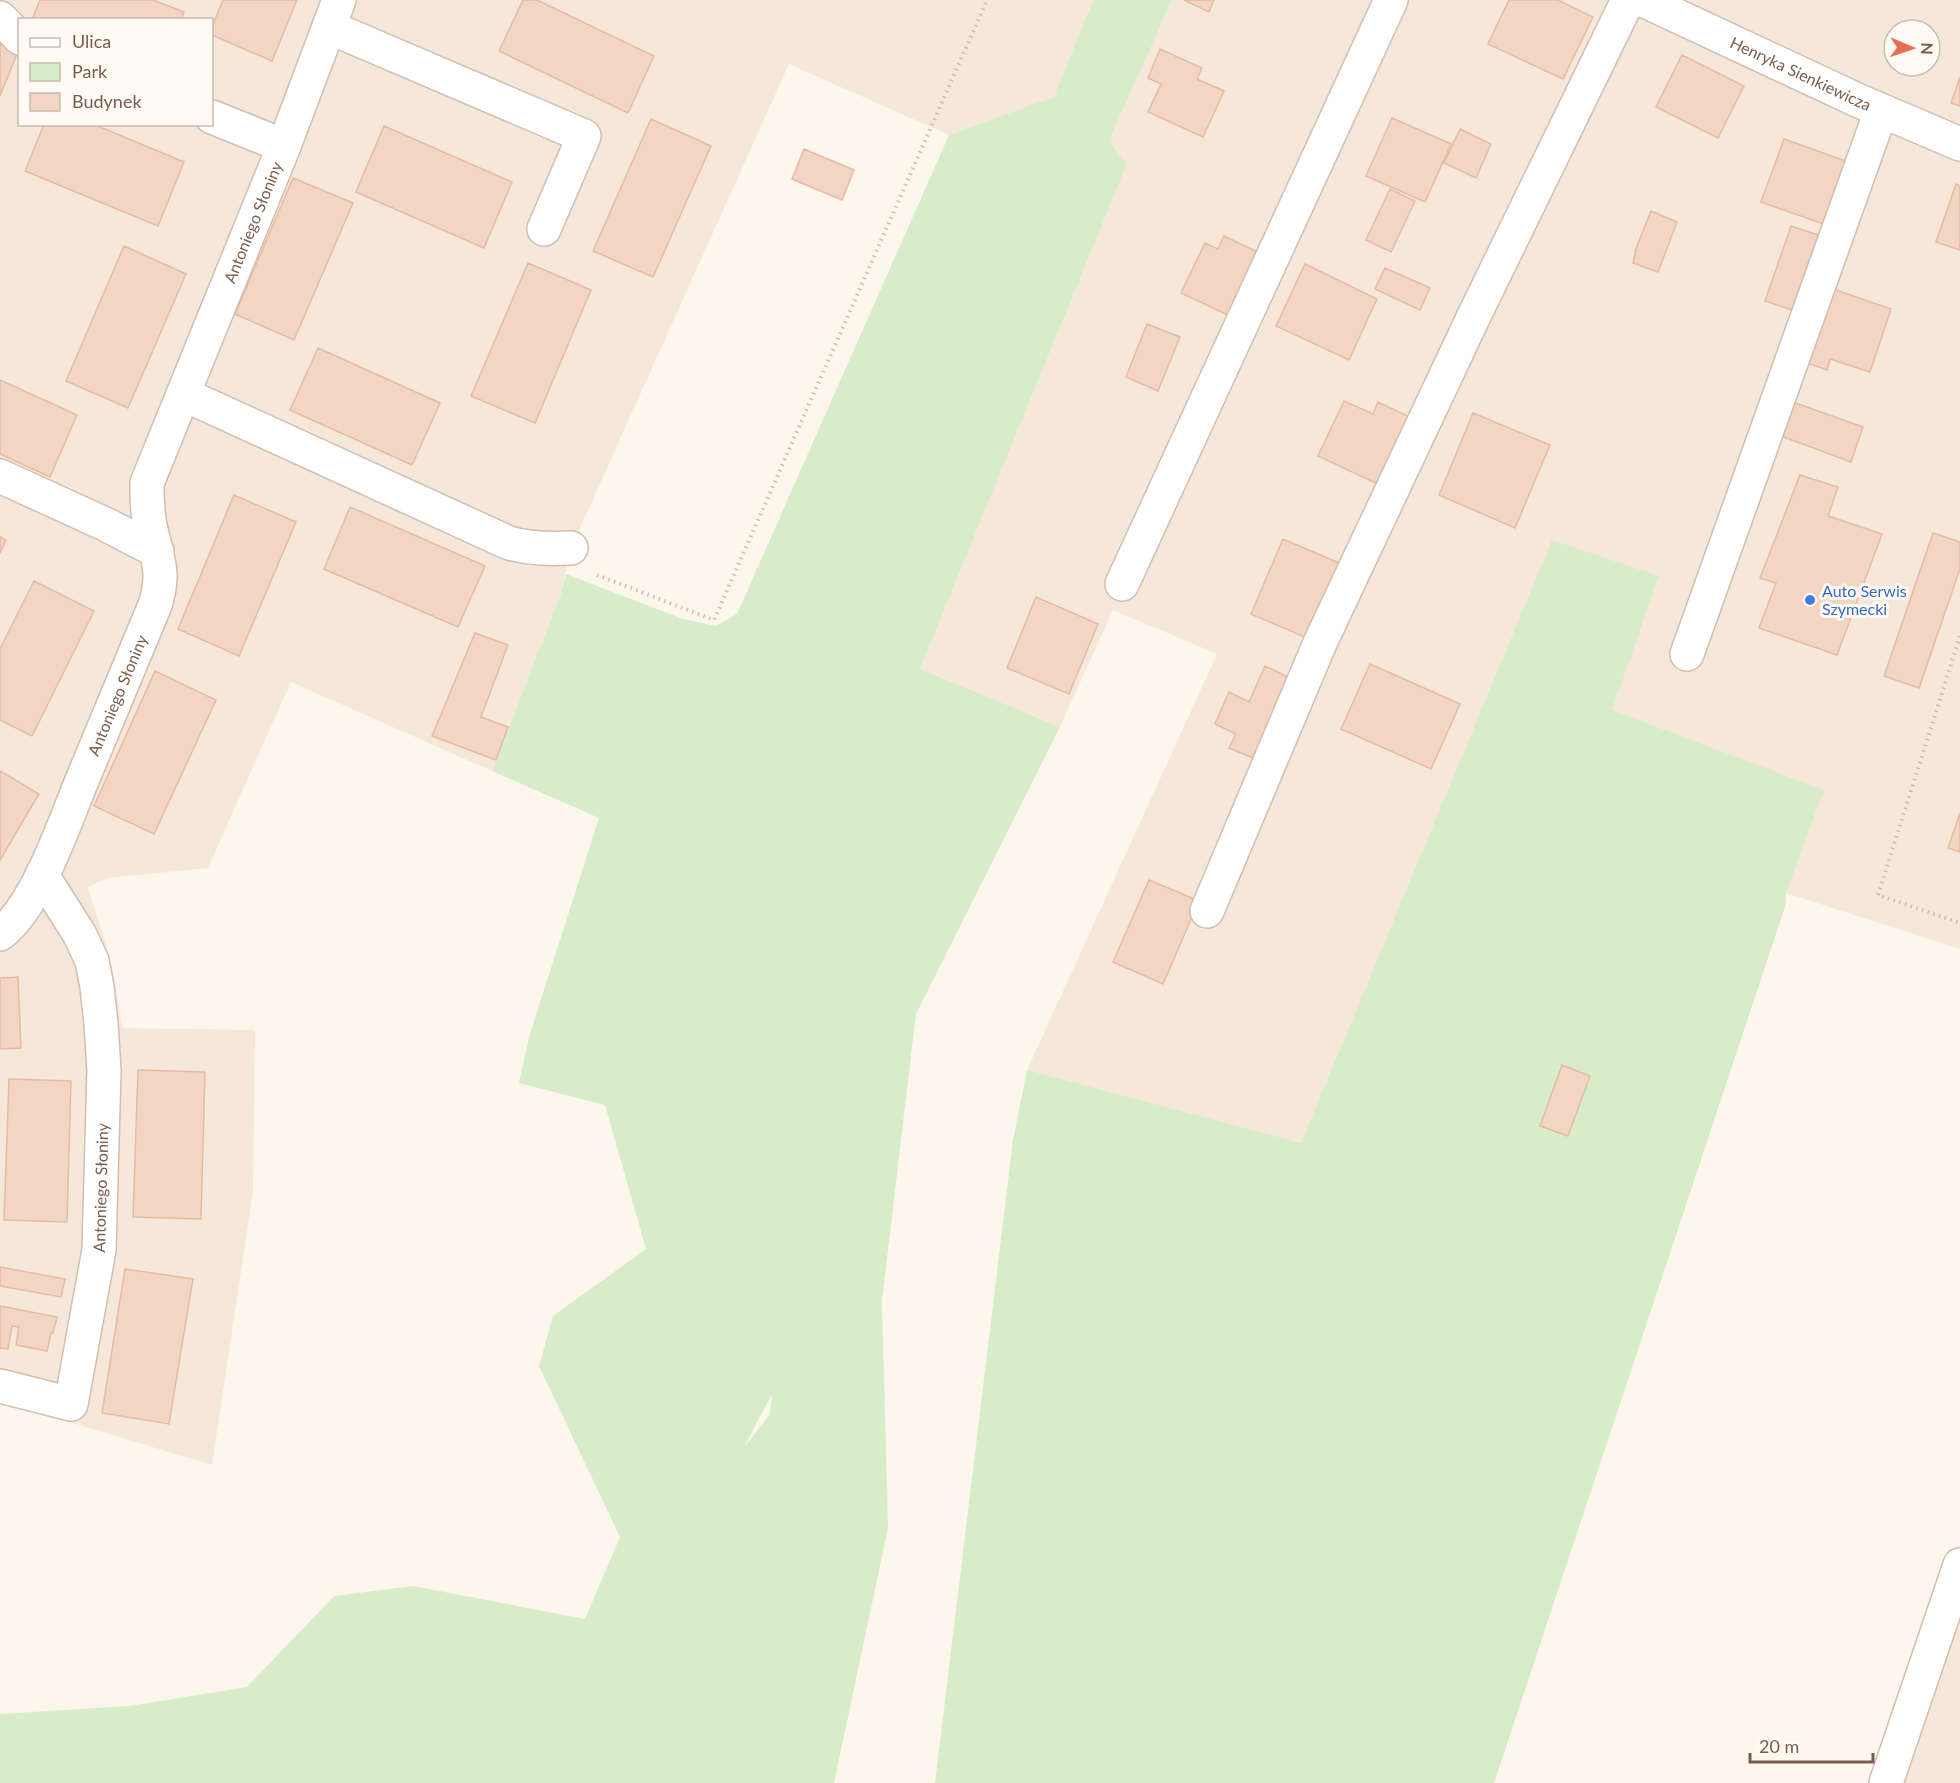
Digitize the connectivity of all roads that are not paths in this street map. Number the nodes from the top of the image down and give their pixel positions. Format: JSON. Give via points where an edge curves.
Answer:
{"nodes":[{"id":1,"x":1391,"y":0,"type":"edge"},
{"id":2,"x":1628,"y":0,"type":"edge"},
{"id":3,"x":1643,"y":0,"type":"edge"},
{"id":4,"x":334,"y":14,"type":"edge"},
{"id":5,"x":0,"y":18,"type":"edge"},
{"id":6,"x":18,"y":36,"type":"edge"},
{"id":7,"x":1881,"y":111,"type":"junction"},
{"id":8,"x":213,"y":117,"type":"edge"},
{"id":9,"x":1960,"y":144,"type":"edge"},
{"id":10,"x":284,"y":146,"type":"junction"},
{"id":11,"x":543,"y":229,"type":"dead end"},
{"id":12,"x":183,"y":394,"type":"junction"},
{"id":13,"x":0,"y":476,"type":"edge"},
{"id":14,"x":571,"y":548,"type":"dead end"},
{"id":15,"x":156,"y":551,"type":"junction"},
{"id":16,"x":1122,"y":584,"type":"dead end"},
{"id":17,"x":1687,"y":654,"type":"dead end"},
{"id":18,"x":42,"y":874,"type":"junction"},
{"id":19,"x":1207,"y":911,"type":"dead end"},
{"id":20,"x":0,"y":934,"type":"edge"},
{"id":21,"x":0,"y":1386,"type":"edge"},
{"id":22,"x":1960,"y":1565,"type":"edge"},
{"id":23,"x":1886,"y":1783,"type":"edge"}],
"edges":[{"from":1,"to":16,"type":"street"},
{"from":2,"to":19,"type":"street","via":[[1320,643]]},
{"from":3,"to":7,"type":"street","name":"Henryka Sienkiewicza"},
{"from":4,"to":10,"type":"street","name":"Antoniego Słoniny"},
{"from":4,"to":11,"type":"street","via":[[584,136]]},
{"from":5,"to":6,"type":"street"},
{"from":7,"to":9,"type":"street","name":"Henryka Sienkiewicza"},
{"from":7,"to":17,"type":"street"},
{"from":8,"to":10,"type":"street"},
{"from":10,"to":12,"type":"street","name":"Antoniego Słoniny"},
{"from":12,"to":14,"type":"street","via":[[509,543]]},
{"from":12,"to":15,"type":"street","name":"Antoniego Słoniny","via":[[147,483]]},
{"from":13,"to":15,"type":"street"},
{"from":15,"to":18,"type":"street","name":"Antoniego Słoniny","via":[[161,569],[155,605]]},
{"from":18,"to":20,"type":"street","via":[[16,917]]},
{"from":18,"to":21,"type":"street","name":"Antoniego Słoniny","via":[[80,935],[98,987],[104,1070],[99,1250],[71,1404]]},
{"from":22,"to":23,"type":"street"}]}
